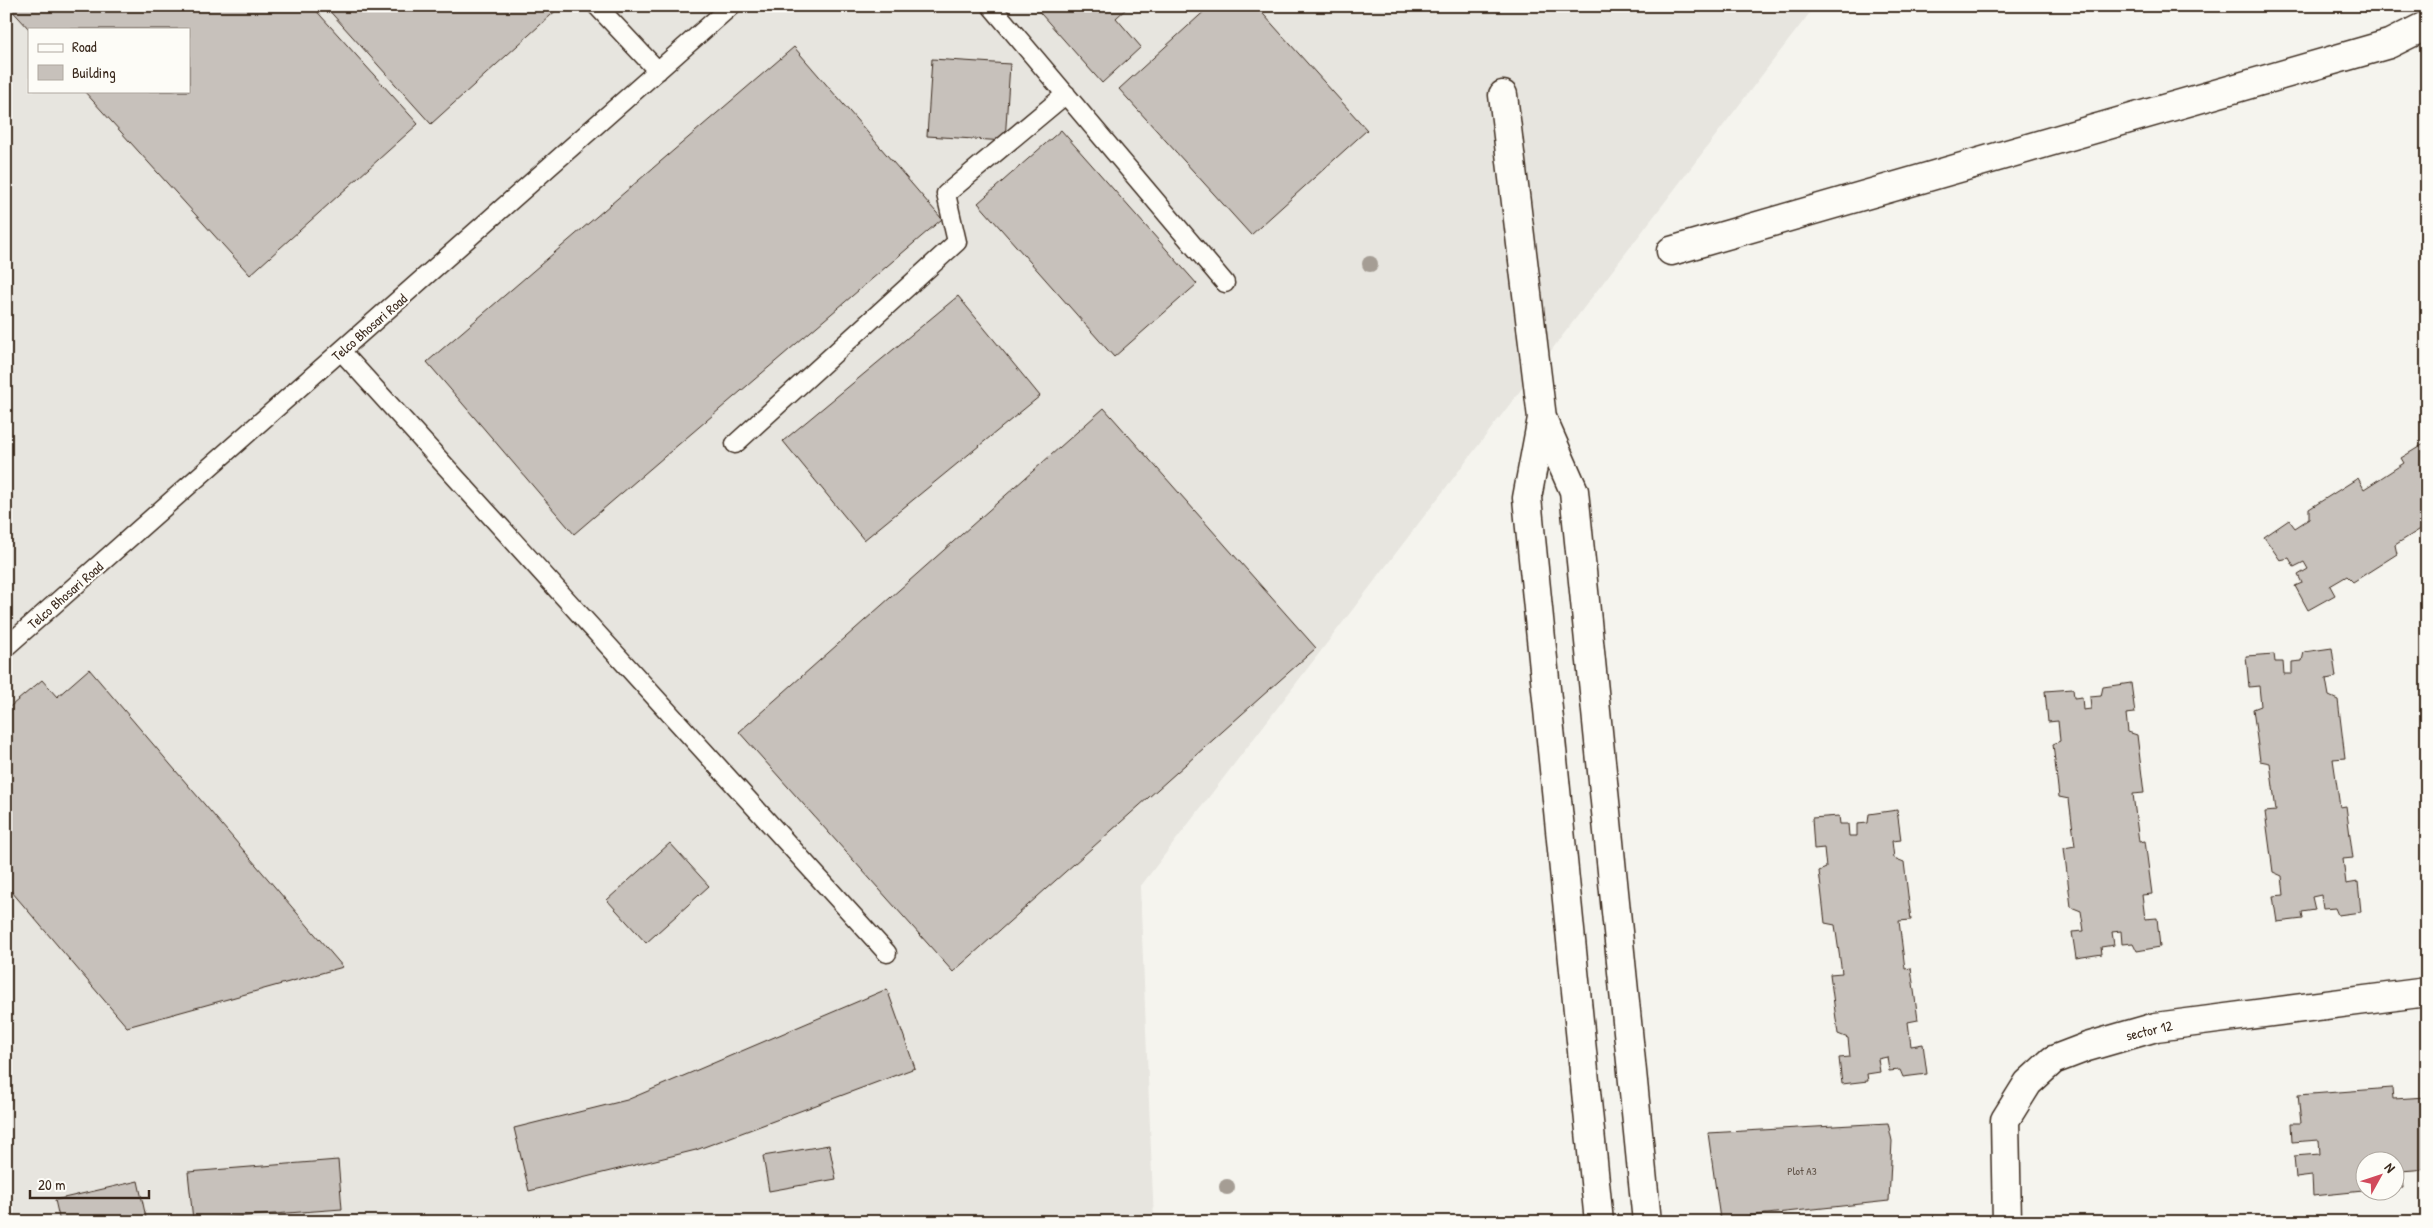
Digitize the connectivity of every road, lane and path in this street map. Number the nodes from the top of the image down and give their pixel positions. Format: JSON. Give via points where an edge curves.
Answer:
{"nodes":[{"id":1,"x":598,"y":6,"type":"edge"},
{"id":2,"x":731,"y":6,"type":"edge"},
{"id":3,"x":992,"y":6,"type":"edge"},
{"id":4,"x":2427,"y":25,"type":"edge"},
{"id":5,"x":658,"y":71,"type":"junction"},
{"id":6,"x":1066,"y":94,"type":"junction"},
{"id":7,"x":1503,"y":95,"type":"dead end"},
{"id":8,"x":1671,"y":251,"type":"dead end"},
{"id":9,"x":1225,"y":283,"type":"dead end"},
{"id":10,"x":341,"y":351,"type":"junction"},
{"id":11,"x":1542,"y":418,"type":"junction"},
{"id":12,"x":734,"y":444,"type":"dead end"},
{"id":13,"x":6,"y":647,"type":"edge"},
{"id":14,"x":887,"y":953,"type":"dead end"},
{"id":15,"x":2427,"y":992,"type":"edge"},
{"id":16,"x":1599,"y":1222,"type":"edge"},
{"id":17,"x":1647,"y":1222,"type":"edge"},
{"id":18,"x":2007,"y":1222,"type":"edge"}],
"edges":[{"from":1,"to":5,"type":"lane"},
{"from":2,"to":5,"type":"lane","name":"Telco Bhosari Road"},
{"from":3,"to":6,"type":"lane"},
{"from":4,"to":8,"type":"street","via":[[2388,44]]},
{"from":5,"to":10,"type":"lane","name":"Telco Bhosari Road"},
{"from":6,"to":9,"type":"lane"},
{"from":6,"to":12,"type":"lane","via":[[946,194],[957,242]]},
{"from":7,"to":11,"type":"street"},
{"from":10,"to":13,"type":"lane","name":"Telco Bhosari Road"},
{"from":10,"to":14,"type":"lane"},
{"from":11,"to":16,"type":"street","via":[[1527,498]]},
{"from":11,"to":17,"type":"street","via":[[1574,491]]},
{"from":15,"to":18,"type":"street","name":"sector 12","via":[[2156,1026],[2053,1060],[2028,1083],[2005,1120]]}]}
